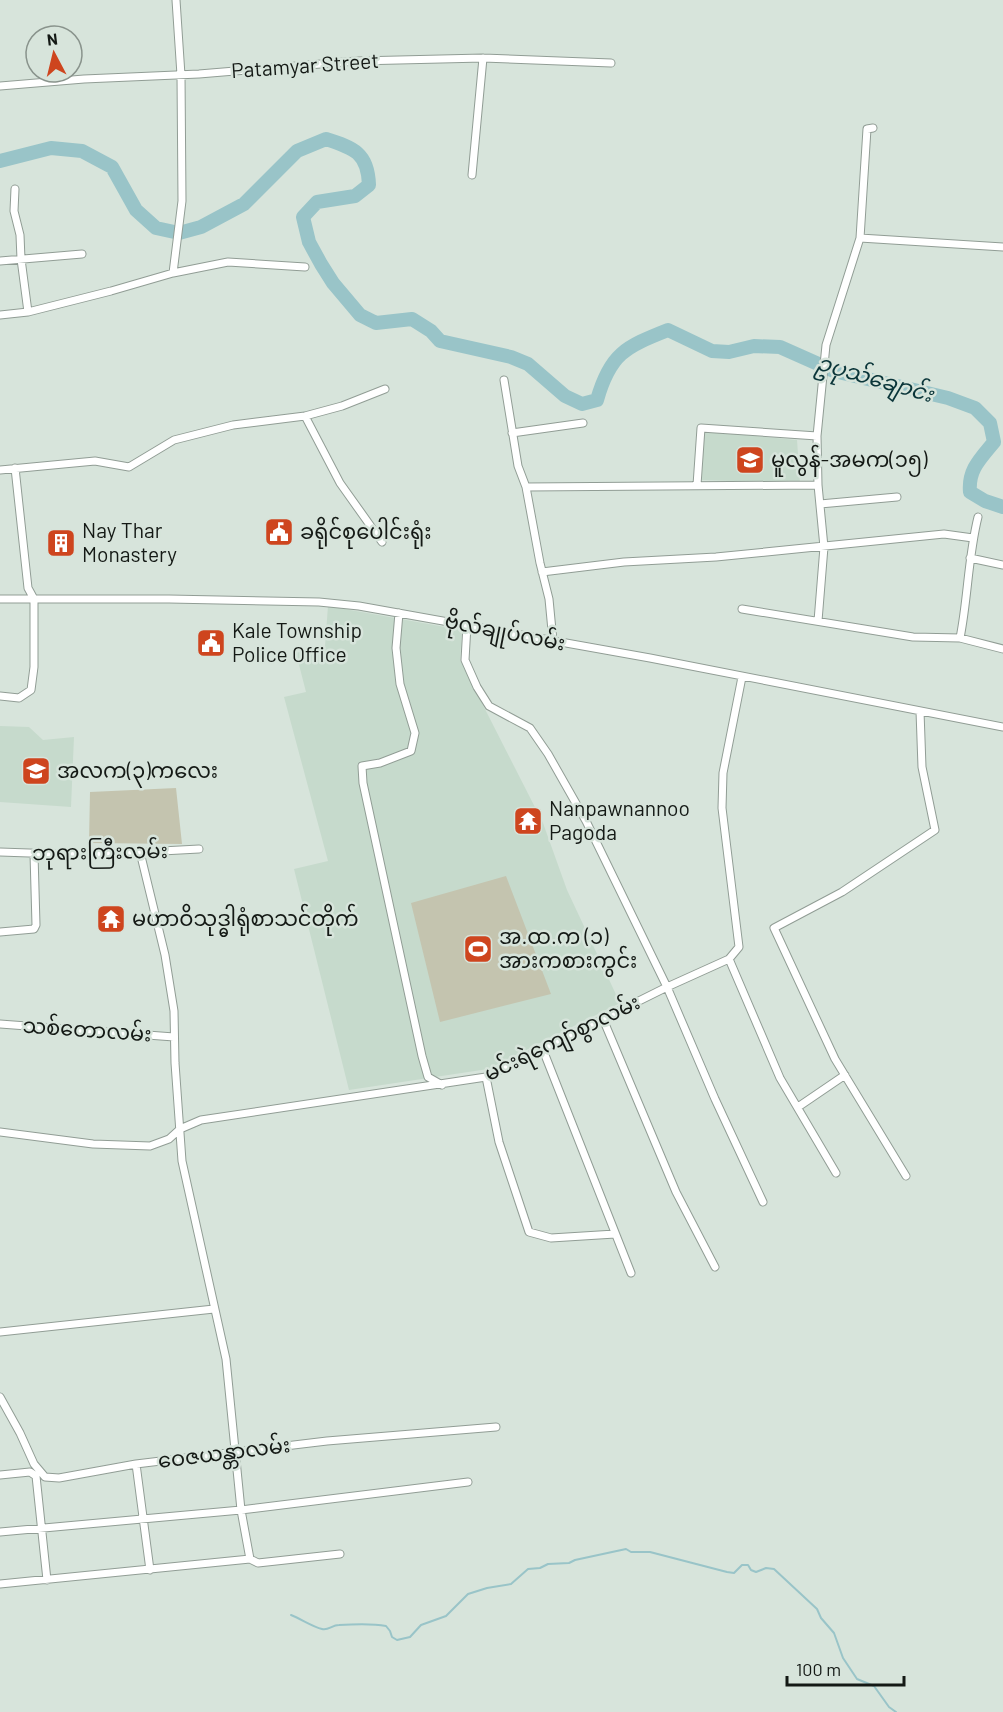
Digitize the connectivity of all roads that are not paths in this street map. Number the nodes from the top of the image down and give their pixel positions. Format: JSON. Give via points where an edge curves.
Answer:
{"nodes":[{"id":1,"x":176,"y":0,"type":"edge"},
{"id":2,"x":483,"y":58,"type":"junction"},
{"id":3,"x":611,"y":63,"type":"dead end"},
{"id":4,"x":180,"y":75,"type":"junction"},
{"id":5,"x":0,"y":86,"type":"edge"},
{"id":6,"x":873,"y":129,"type":"dead end"},
{"id":7,"x":472,"y":175,"type":"dead end"},
{"id":8,"x":15,"y":189,"type":"dead end"},
{"id":9,"x":860,"y":238,"type":"junction"},
{"id":10,"x":1003,"y":247,"type":"edge"},
{"id":11,"x":82,"y":254,"type":"dead end"},
{"id":12,"x":21,"y":259,"type":"junction"},
{"id":13,"x":0,"y":261,"type":"edge"},
{"id":14,"x":305,"y":267,"type":"dead end"},
{"id":15,"x":172,"y":273,"type":"junction"},
{"id":16,"x":28,"y":312,"type":"junction"},
{"id":17,"x":0,"y":315,"type":"edge"},
{"id":18,"x":504,"y":380,"type":"dead end"},
{"id":19,"x":385,"y":388,"type":"dead end"},
{"id":20,"x":305,"y":416,"type":"junction"},
{"id":21,"x":583,"y":423,"type":"dead end"},
{"id":22,"x":512,"y":433,"type":"junction"},
{"id":23,"x":817,"y":436,"type":"junction"},
{"id":24,"x":15,"y":468,"type":"junction"},
{"id":25,"x":0,"y":470,"type":"edge"},
{"id":26,"x":697,"y":485,"type":"junction"},
{"id":27,"x":818,"y":485,"type":"junction"},
{"id":28,"x":526,"y":487,"type":"junction"},
{"id":29,"x":897,"y":497,"type":"dead end"},
{"id":30,"x":820,"y":504,"type":"junction"},
{"id":31,"x":978,"y":517,"type":"dead end"},
{"id":32,"x":973,"y":538,"type":"junction"},
{"id":33,"x":382,"y":542,"type":"dead end"},
{"id":34,"x":824,"y":546,"type":"junction"},
{"id":35,"x":970,"y":558,"type":"junction"},
{"id":36,"x":1003,"y":565,"type":"edge"},
{"id":37,"x":542,"y":572,"type":"junction"},
{"id":38,"x":0,"y":599,"type":"edge"},
{"id":39,"x":34,"y":599,"type":"junction"},
{"id":40,"x":742,"y":609,"type":"dead end"},
{"id":41,"x":399,"y":613,"type":"junction"},
{"id":42,"x":818,"y":621,"type":"junction"},
{"id":43,"x":467,"y":625,"type":"junction"},
{"id":44,"x":960,"y":638,"type":"junction"},
{"id":45,"x":553,"y":641,"type":"junction"},
{"id":46,"x":1003,"y":650,"type":"edge"},
{"id":47,"x":742,"y":676,"type":"junction"},
{"id":48,"x":0,"y":696,"type":"edge"},
{"id":49,"x":920,"y":711,"type":"junction"},
{"id":50,"x":1003,"y":727,"type":"edge"},
{"id":51,"x":199,"y":849,"type":"dead end"},
{"id":52,"x":0,"y":852,"type":"edge"},
{"id":53,"x":140,"y":852,"type":"junction"},
{"id":54,"x":34,"y":854,"type":"junction"},
{"id":55,"x":0,"y":932,"type":"edge"},
{"id":56,"x":729,"y":959,"type":"junction"},
{"id":57,"x":667,"y":987,"type":"junction"},
{"id":58,"x":603,"y":1019,"type":"junction"},
{"id":59,"x":0,"y":1024,"type":"edge"},
{"id":60,"x":174,"y":1037,"type":"junction"},
{"id":61,"x":543,"y":1050,"type":"junction"},
{"id":62,"x":845,"y":1075,"type":"junction"},
{"id":63,"x":486,"y":1077,"type":"junction"},
{"id":64,"x":442,"y":1085,"type":"junction"},
{"id":65,"x":798,"y":1107,"type":"junction"},
{"id":66,"x":180,"y":1129,"type":"junction"},
{"id":67,"x":0,"y":1132,"type":"edge"},
{"id":68,"x":836,"y":1173,"type":"dead end"},
{"id":69,"x":906,"y":1176,"type":"dead end"},
{"id":70,"x":764,"y":1202,"type":"dead end"},
{"id":71,"x":615,"y":1234,"type":"junction"},
{"id":72,"x":715,"y":1267,"type":"dead end"},
{"id":73,"x":631,"y":1273,"type":"dead end"},
{"id":74,"x":214,"y":1309,"type":"junction"},
{"id":75,"x":0,"y":1332,"type":"edge"},
{"id":76,"x":0,"y":1397,"type":"edge"},
{"id":77,"x":496,"y":1427,"type":"dead end"},
{"id":78,"x":237,"y":1451,"type":"junction"},
{"id":79,"x":136,"y":1464,"type":"junction"},
{"id":80,"x":0,"y":1475,"type":"edge"},
{"id":81,"x":468,"y":1482,"type":"dead end"},
{"id":82,"x":241,"y":1510,"type":"junction"},
{"id":83,"x":144,"y":1519,"type":"junction"},
{"id":84,"x":40,"y":1529,"type":"junction"},
{"id":85,"x":0,"y":1532,"type":"edge"},
{"id":86,"x":340,"y":1554,"type":"dead end"},
{"id":87,"x":250,"y":1559,"type":"junction"},
{"id":88,"x":150,"y":1570,"type":"junction"},
{"id":89,"x":47,"y":1580,"type":"junction"},
{"id":90,"x":0,"y":1584,"type":"edge"}],
"edges":[{"from":1,"to":4,"type":"street"},
{"from":2,"to":3,"type":"street","name":"Patamyar Street"},
{"from":2,"to":4,"type":"street","name":"Patamyar Street","via":[[357,61]]},
{"from":2,"to":7,"type":"street"},
{"from":4,"to":5,"type":"street","name":"Patamyar Street"},
{"from":4,"to":15,"type":"street","via":[[183,201]]},
{"from":6,"to":9,"type":"street","via":[[867,129]]},
{"from":8,"to":12,"type":"street"},
{"from":9,"to":10,"type":"street"},
{"from":9,"to":23,"type":"street","via":[[826,345]]},
{"from":11,"to":12,"type":"street"},
{"from":12,"to":13,"type":"street"},
{"from":12,"to":16,"type":"street"},
{"from":14,"to":15,"type":"street","via":[[228,262]]},
{"from":15,"to":16,"type":"street"},
{"from":16,"to":17,"type":"street"},
{"from":18,"to":22,"type":"street"},
{"from":19,"to":20,"type":"street"},
{"from":20,"to":24,"type":"street","via":[[233,425],[174,440],[129,467],[95,461]]},
{"from":20,"to":33,"type":"street","via":[[340,483]]},
{"from":21,"to":22,"type":"street"},
{"from":22,"to":28,"type":"street"},
{"from":23,"to":26,"type":"street","via":[[701,428]]},
{"from":23,"to":27,"type":"street"},
{"from":24,"to":25,"type":"street"},
{"from":24,"to":39,"type":"street","via":[[28,588]]},
{"from":26,"to":27,"type":"street"},
{"from":26,"to":28,"type":"street"},
{"from":27,"to":30,"type":"street"},
{"from":28,"to":37,"type":"street"},
{"from":29,"to":30,"type":"street"},
{"from":30,"to":34,"type":"street"},
{"from":31,"to":32,"type":"street"},
{"from":32,"to":34,"type":"street","via":[[944,534]]},
{"from":32,"to":35,"type":"street"},
{"from":34,"to":37,"type":"street"},
{"from":34,"to":42,"type":"street"},
{"from":35,"to":36,"type":"street"},
{"from":35,"to":44,"type":"street"},
{"from":37,"to":45,"type":"street"},
{"from":38,"to":39,"type":"street","name":"ဗိုလ်ချုပ်လမ်း"},
{"from":39,"to":41,"type":"street","name":"ဗိုလ်ချုပ်လမ်း","via":[[319,602]]},
{"from":39,"to":48,"type":"street","via":[[31,690],[19,698]]},
{"from":40,"to":42,"type":"street"},
{"from":41,"to":43,"type":"street","name":"ဗိုလ်ချုပ်လမ်း"},
{"from":41,"to":64,"type":"street","via":[[396,648],[400,684],[415,733],[411,751],[362,766],[363,783],[428,1077]]},
{"from":42,"to":44,"type":"street","via":[[913,637]]},
{"from":43,"to":45,"type":"street","name":"ဗိုလ်ချုပ်လမ်း"},
{"from":43,"to":57,"type":"street","via":[[465,660],[477,687],[489,706],[530,728],[548,754],[601,851]]},
{"from":44,"to":46,"type":"street"},
{"from":45,"to":47,"type":"street","name":"ဗိုလ်ချုပ်လမ်း"},
{"from":47,"to":49,"type":"street","name":"ဗိုလ်ချုပ်လမ်း"},
{"from":47,"to":56,"type":"street","via":[[723,773],[722,808],[739,947]]},
{"from":49,"to":50,"type":"street","name":"ဗိုလ်ချုပ်လမ်း"},
{"from":49,"to":62,"type":"street","via":[[922,767],[935,830],[842,892],[774,928]]},
{"from":51,"to":53,"type":"street","name":"ဘုရားကြီးလမ်း"},
{"from":52,"to":54,"type":"street","name":"ဘုရားကြီးလမ်း"},
{"from":53,"to":54,"type":"street","name":"ဘုရားကြီးလမ်း"},
{"from":53,"to":60,"type":"street","via":[[165,955]]},
{"from":54,"to":55,"type":"street","via":[[36,925],[34,929]]},
{"from":56,"to":57,"type":"street","name":"မင်းရဲကျော်စွာလမ်း"},
{"from":56,"to":65,"type":"street","via":[[780,1078]]},
{"from":57,"to":58,"type":"street","name":"မင်းရဲကျော်စွာလမ်း"},
{"from":57,"to":70,"type":"street"},
{"from":58,"to":61,"type":"street","name":"မင်းရဲကျော်စွာလမ်း"},
{"from":58,"to":72,"type":"street","via":[[676,1192]]},
{"from":59,"to":60,"type":"street","name":"သစ်တောလမ်း"},
{"from":60,"to":66,"type":"street"},
{"from":61,"to":63,"type":"street","name":"မင်းရဲကျော်စွာလမ်း"},
{"from":61,"to":71,"type":"street"},
{"from":62,"to":65,"type":"street"},
{"from":62,"to":69,"type":"street"},
{"from":63,"to":64,"type":"street","name":"မင်းရဲကျော်စွာလမ်း"},
{"from":63,"to":71,"type":"street","via":[[499,1142],[529,1232],[551,1238]]},
{"from":64,"to":66,"type":"street","name":"မင်းရဲကျော်စွာလမ်း","via":[[219,1116]]},
{"from":65,"to":68,"type":"street"},
{"from":66,"to":67,"type":"street","name":"မင်းရဲကျော်စွာလမ်း","via":[[170,1139],[150,1146]]},
{"from":66,"to":74,"type":"street","via":[[182,1161]]},
{"from":71,"to":73,"type":"street"},
{"from":74,"to":75,"type":"street"},
{"from":74,"to":78,"type":"street","via":[[226,1359]]},
{"from":76,"to":79,"type":"street","name":"ဝေဇယန္တာလမ်း","via":[[34,1464],[45,1477]]},
{"from":77,"to":78,"type":"street","name":"ဝေဇယန္တာလမ်း"},
{"from":78,"to":79,"type":"street","name":"ဝေဇယန္တာလမ်း"},
{"from":78,"to":82,"type":"street"},
{"from":79,"to":83,"type":"street"},
{"from":80,"to":84,"type":"street","via":[[30,1472],[36,1476]]},
{"from":81,"to":82,"type":"street"},
{"from":82,"to":83,"type":"street"},
{"from":82,"to":87,"type":"street"},
{"from":83,"to":84,"type":"street"},
{"from":83,"to":88,"type":"street"},
{"from":84,"to":85,"type":"street"},
{"from":84,"to":89,"type":"street"},
{"from":86,"to":87,"type":"street","via":[[258,1563]]},
{"from":87,"to":88,"type":"street"},
{"from":88,"to":89,"type":"street"},
{"from":89,"to":90,"type":"street"}]}
